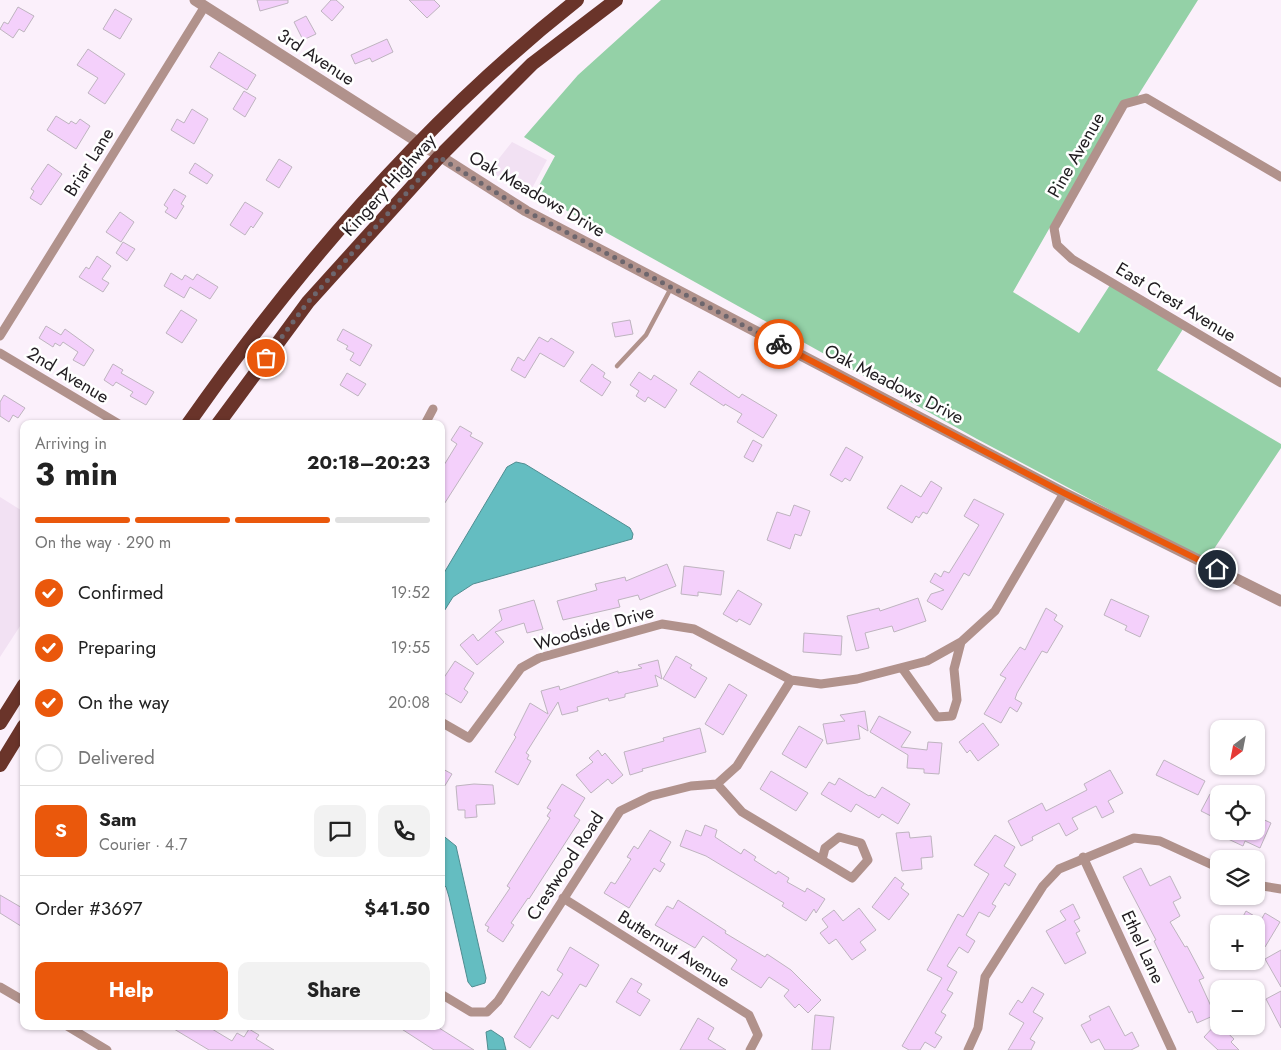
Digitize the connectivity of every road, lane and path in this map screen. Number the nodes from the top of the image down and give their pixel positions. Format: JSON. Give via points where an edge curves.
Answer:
{"nodes":[{"id":1,"x":577,"y":0,"type":"edge"},
{"id":2,"x":616,"y":0,"type":"edge"},
{"id":3,"x":200,"y":3,"type":"edge"},
{"id":4,"x":418,"y":143,"type":"junction"},
{"id":5,"x":439,"y":157,"type":"junction"},
{"id":6,"x":1281,"y":177,"type":"edge"},
{"id":7,"x":1057,"y":245,"type":"joint"},
{"id":8,"x":670,"y":288,"type":"junction"},
{"id":9,"x":0,"y":336,"type":"edge"},
{"id":10,"x":0,"y":353,"type":"edge"},
{"id":11,"x":616,"y":366,"type":"dead end"},
{"id":12,"x":1281,"y":383,"type":"edge"},
{"id":13,"x":433,"y":409,"type":"dead end"},
{"id":14,"x":112,"y":420,"type":"edge"},
{"id":15,"x":190,"y":420,"type":"edge"},
{"id":16,"x":222,"y":420,"type":"edge"},
{"id":17,"x":426,"y":420,"type":"edge"},
{"id":18,"x":1064,"y":493,"type":"junction"},
{"id":19,"x":1281,"y":601,"type":"edge"},
{"id":20,"x":961,"y":642,"type":"junction"},
{"id":21,"x":902,"y":668,"type":"junction"},
{"id":22,"x":790,"y":680,"type":"junction"},
{"id":23,"x":20,"y":690,"type":"edge"},
{"id":24,"x":0,"y":723,"type":"edge"},
{"id":25,"x":445,"y":724,"type":"edge"},
{"id":26,"x":20,"y":732,"type":"edge"},
{"id":27,"x":0,"y":765,"type":"edge"},
{"id":28,"x":716,"y":784,"type":"junction"},
{"id":29,"x":1084,"y":857,"type":"junction"},
{"id":30,"x":822,"y":860,"type":"junction"},
{"id":31,"x":1210,"y":864,"type":"edge"},
{"id":32,"x":1265,"y":886,"type":"edge"},
{"id":33,"x":1281,"y":889,"type":"edge"},
{"id":34,"x":563,"y":898,"type":"junction"},
{"id":35,"x":0,"y":987,"type":"edge"},
{"id":36,"x":445,"y":996,"type":"edge"},
{"id":37,"x":20,"y":999,"type":"edge"},
{"id":38,"x":74,"y":1030,"type":"edge"},
{"id":39,"x":107,"y":1050,"type":"edge"},
{"id":40,"x":750,"y":1050,"type":"edge"},
{"id":41,"x":968,"y":1050,"type":"edge"},
{"id":42,"x":1172,"y":1050,"type":"edge"}],
"edges":[{"from":1,"to":4,"type":"highway","name":"Kingery Highway","via":[[521,44]]},
{"from":2,"to":5,"type":"highway","name":"Kingery Highway","via":[[532,64]]},
{"from":3,"to":4,"type":"street","name":"3rd Avenue"},
{"from":3,"to":9,"type":"street","name":"Briar Lane"},
{"from":4,"to":5,"type":"street","name":"Oak Meadows Drive"},
{"from":4,"to":15,"type":"highway","name":"Kingery Highway","via":[[283,295]]},
{"from":5,"to":8,"type":"street","name":"Oak Meadows Drive","via":[[526,211]]},
{"from":5,"to":16,"type":"highway","name":"Kingery Highway","via":[[308,302]]},
{"from":6,"to":7,"type":"street","name":"Pine Avenue","via":[[1146,98],[1124,104],[1054,228]]},
{"from":7,"to":12,"type":"street","name":"East Crest Avenue","via":[[1072,259]]},
{"from":8,"to":11,"type":"lane","via":[[646,335]]},
{"from":8,"to":18,"type":"street","name":"Oak Meadows Drive"},
{"from":10,"to":14,"type":"street","name":"2nd Avenue"},
{"from":13,"to":17,"type":"street"},
{"from":18,"to":19,"type":"street","name":"Oak Meadows Drive"},
{"from":18,"to":20,"type":"street","name":"Woodside Drive","via":[[996,611]]},
{"from":20,"to":21,"type":"street","name":"Woodside Drive","via":[[927,660]]},
{"from":20,"to":21,"type":"street","via":[[954,669],[957,700],[952,716],[937,717]]},
{"from":21,"to":22,"type":"street","name":"Woodside Drive","via":[[857,680],[821,684]]},
{"from":22,"to":25,"type":"street","name":"Woodside Drive","via":[[694,629],[662,624],[539,658],[521,668],[469,738]]},
{"from":22,"to":28,"type":"street","via":[[737,766]]},
{"from":23,"to":24,"type":"highway"},
{"from":26,"to":27,"type":"highway"},
{"from":28,"to":30,"type":"street","via":[[742,812]]},
{"from":28,"to":34,"type":"street","name":"Crestwood Road","via":[[691,786],[650,796],[620,810]]},
{"from":29,"to":31,"type":"street","via":[[1134,838],[1160,841]]},
{"from":29,"to":41,"type":"street","via":[[1059,869],[1043,886],[985,977],[978,1028]]},
{"from":29,"to":42,"type":"street","name":"Ethel Lane"},
{"from":30,"to":30,"type":"street","via":[[852,878],[868,860],[861,843],[839,837],[825,848]]},
{"from":32,"to":33,"type":"street"},
{"from":34,"to":36,"type":"street","name":"Crestwood Road","via":[[498,1001],[487,1012],[471,1012]]},
{"from":34,"to":40,"type":"street","name":"Butternut Avenue","via":[[749,1015],[758,1035]]},
{"from":35,"to":37,"type":"street"},
{"from":38,"to":39,"type":"street"}]}
